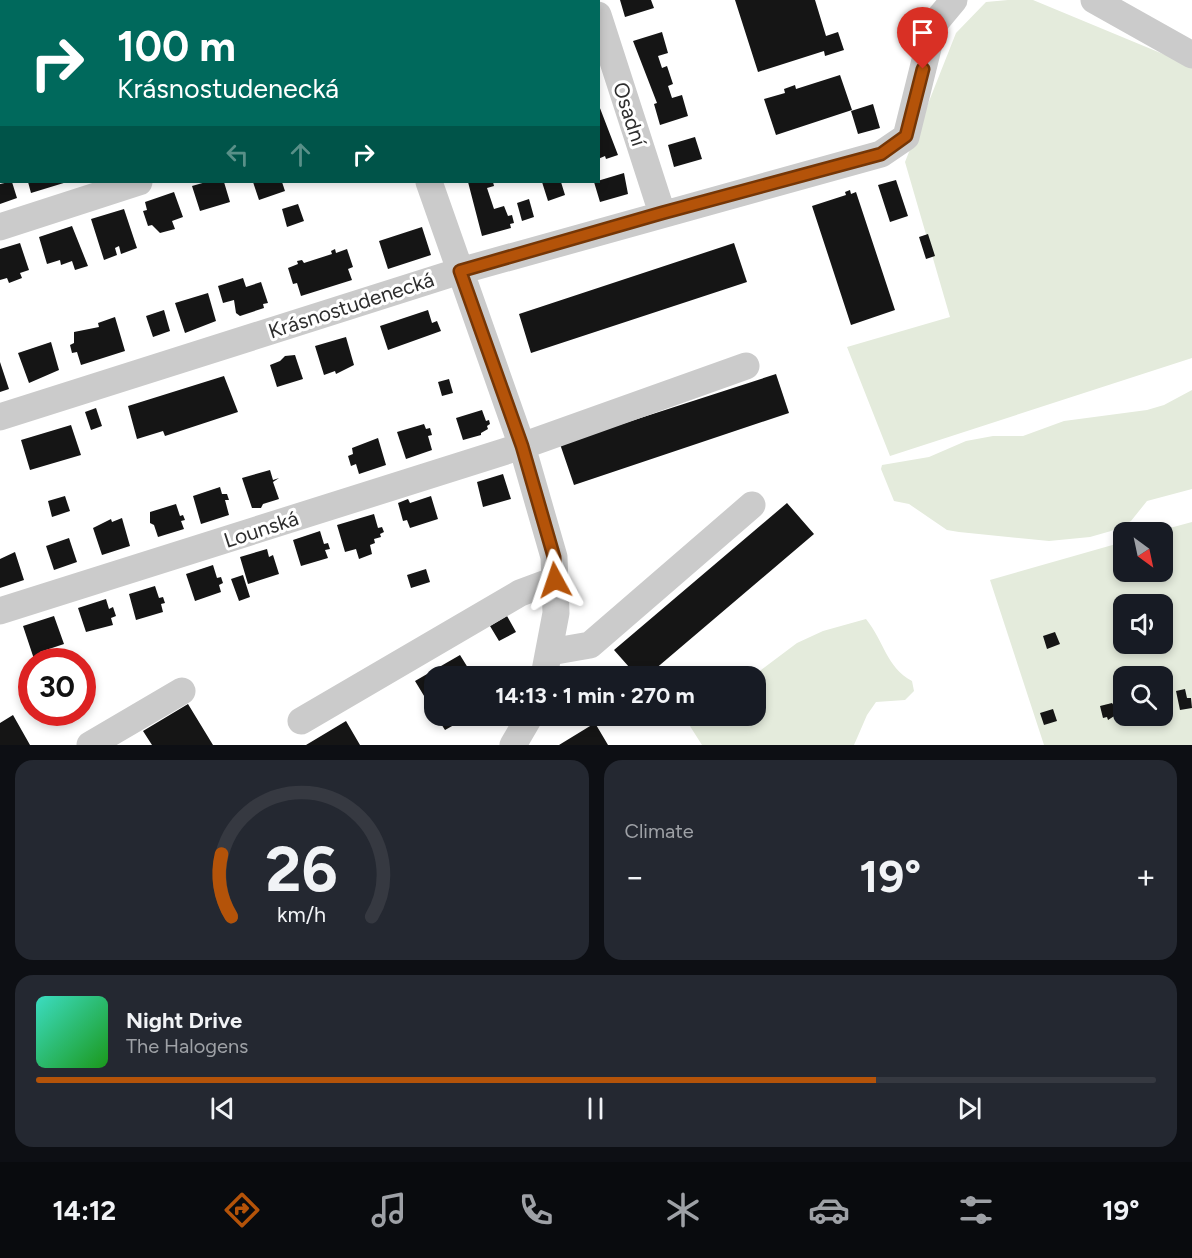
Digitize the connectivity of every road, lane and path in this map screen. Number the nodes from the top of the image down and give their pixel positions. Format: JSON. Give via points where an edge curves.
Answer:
{"nodes":[{"id":1,"x":954,"y":0,"type":"edge"},
{"id":2,"x":1094,"y":0,"type":"edge"},
{"id":3,"x":600,"y":21,"type":"edge"},
{"id":4,"x":1192,"y":55,"type":"edge"},
{"id":5,"x":136,"y":183,"type":"edge"},
{"id":6,"x":429,"y":183,"type":"edge"},
{"id":7,"x":662,"y":213,"type":"junction"},
{"id":8,"x":0,"y":227,"type":"edge"},
{"id":9,"x":460,"y":271,"type":"junction"},
{"id":10,"x":746,"y":366,"type":"dead end"},
{"id":11,"x":0,"y":417,"type":"edge"},
{"id":12,"x":522,"y":446,"type":"junction"},
{"id":13,"x":752,"y":505,"type":"dead end"},
{"id":14,"x":555,"y":580,"type":"junction"},
{"id":15,"x":0,"y":612,"type":"edge"},
{"id":16,"x":547,"y":664,"type":"edge"},
{"id":17,"x":182,"y":691,"type":"dead end"},
{"id":18,"x":301,"y":721,"type":"dead end"},
{"id":19,"x":524,"y":726,"type":"edge"},
{"id":20,"x":90,"y":745,"type":"edge"},
{"id":21,"x":513,"y":745,"type":"edge"}],
"edges":[{"from":1,"to":7,"type":"street","name":"Krásnostudenecká","via":[[934,24],[906,136],[881,154]]},
{"from":2,"to":4,"type":"street"},
{"from":3,"to":7,"type":"street","name":"Osadní"},
{"from":5,"to":8,"type":"street"},
{"from":6,"to":9,"type":"street"},
{"from":7,"to":9,"type":"street","name":"Krásnostudenecká"},
{"from":9,"to":11,"type":"street","name":"Krásnostudenecká"},
{"from":9,"to":12,"type":"street"},
{"from":10,"to":12,"type":"street","name":"Lounská"},
{"from":12,"to":14,"type":"street","via":[[554,557]]},
{"from":12,"to":15,"type":"street","name":"Lounská"},
{"from":13,"to":16,"type":"street","via":[[590,645]]},
{"from":14,"to":16,"type":"street","via":[[556,613]]},
{"from":14,"to":18,"type":"street","via":[[520,593]]},
{"from":17,"to":20,"type":"street"},
{"from":19,"to":21,"type":"street"}]}
